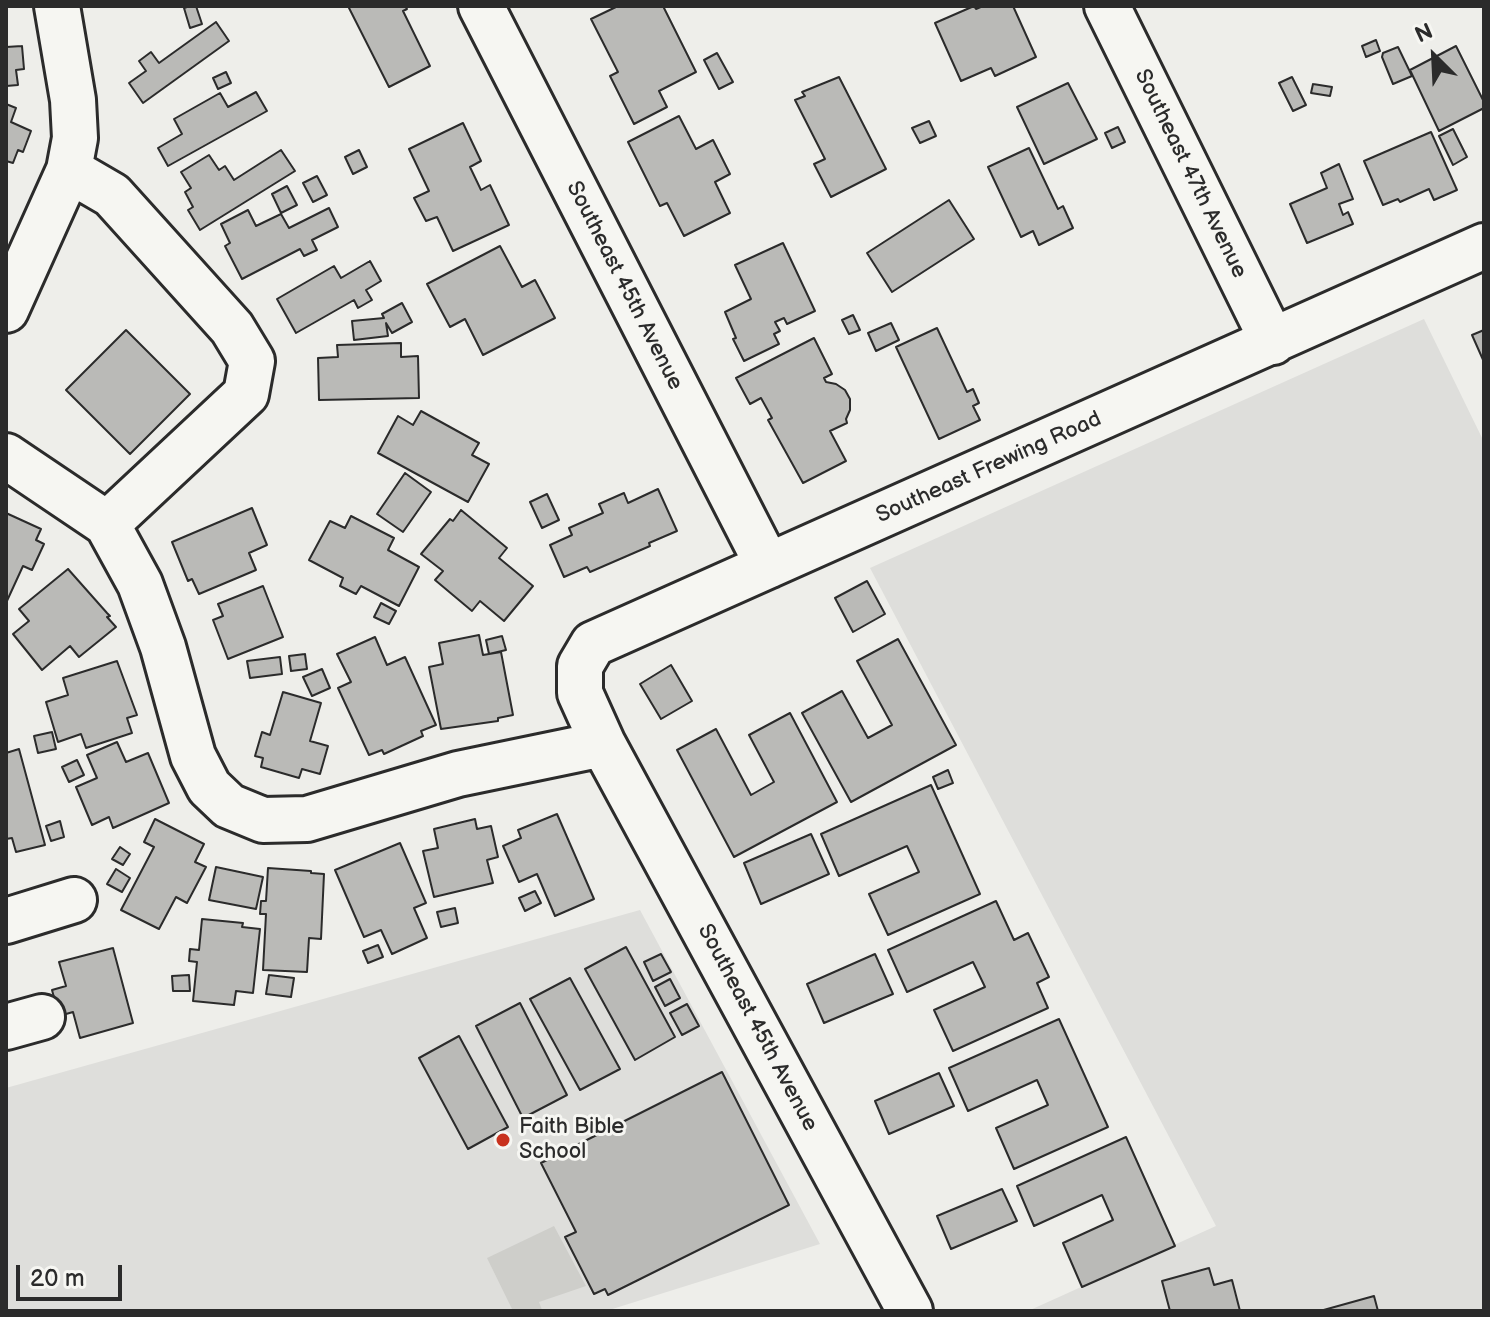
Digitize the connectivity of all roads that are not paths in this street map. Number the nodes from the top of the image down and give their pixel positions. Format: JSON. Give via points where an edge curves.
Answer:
{"nodes":[{"id":1,"x":57,"y":6,"type":"edge"},
{"id":2,"x":481,"y":6,"type":"edge"},
{"id":3,"x":1107,"y":6,"type":"edge"},
{"id":4,"x":69,"y":170,"type":"junction"},
{"id":5,"x":1484,"y":246,"type":"edge"},
{"id":6,"x":6,"y":310,"type":"edge"},
{"id":7,"x":1273,"y":342,"type":"junction"},
{"id":8,"x":6,"y":456,"type":"edge"},
{"id":9,"x":107,"y":524,"type":"junction"},
{"id":10,"x":768,"y":566,"type":"junction"},
{"id":11,"x":603,"y":744,"type":"junction"},
{"id":12,"x":74,"y":900,"type":"dead end"},
{"id":13,"x":6,"y":921,"type":"edge"},
{"id":14,"x":910,"y":1311,"type":"edge"}],
"edges":[{"from":1,"to":4,"type":"street","via":[[73,100],[75,138]]},
{"from":2,"to":10,"type":"street","name":"Southeast 45th Avenue"},
{"from":3,"to":7,"type":"street","name":"Southeast 47th Avenue"},
{"from":4,"to":6,"type":"street"},
{"from":4,"to":9,"type":"street","via":[[112,195],[232,328],[252,361],[246,394]]},
{"from":5,"to":7,"type":"street","name":"Southeast Frewing Road"},
{"from":7,"to":10,"type":"street","name":"Southeast Frewing Road"},
{"from":8,"to":9,"type":"street"},
{"from":9,"to":11,"type":"street","via":[[140,584],[193,756],[209,787],[229,806],[263,820],[307,819],[458,774]]},
{"from":10,"to":11,"type":"street","name":"Southeast Frewing Road","via":[[593,644],[580,666],[580,693]]},
{"from":11,"to":14,"type":"street","name":"Southeast 45th Avenue"},
{"from":12,"to":13,"type":"street"}]}
